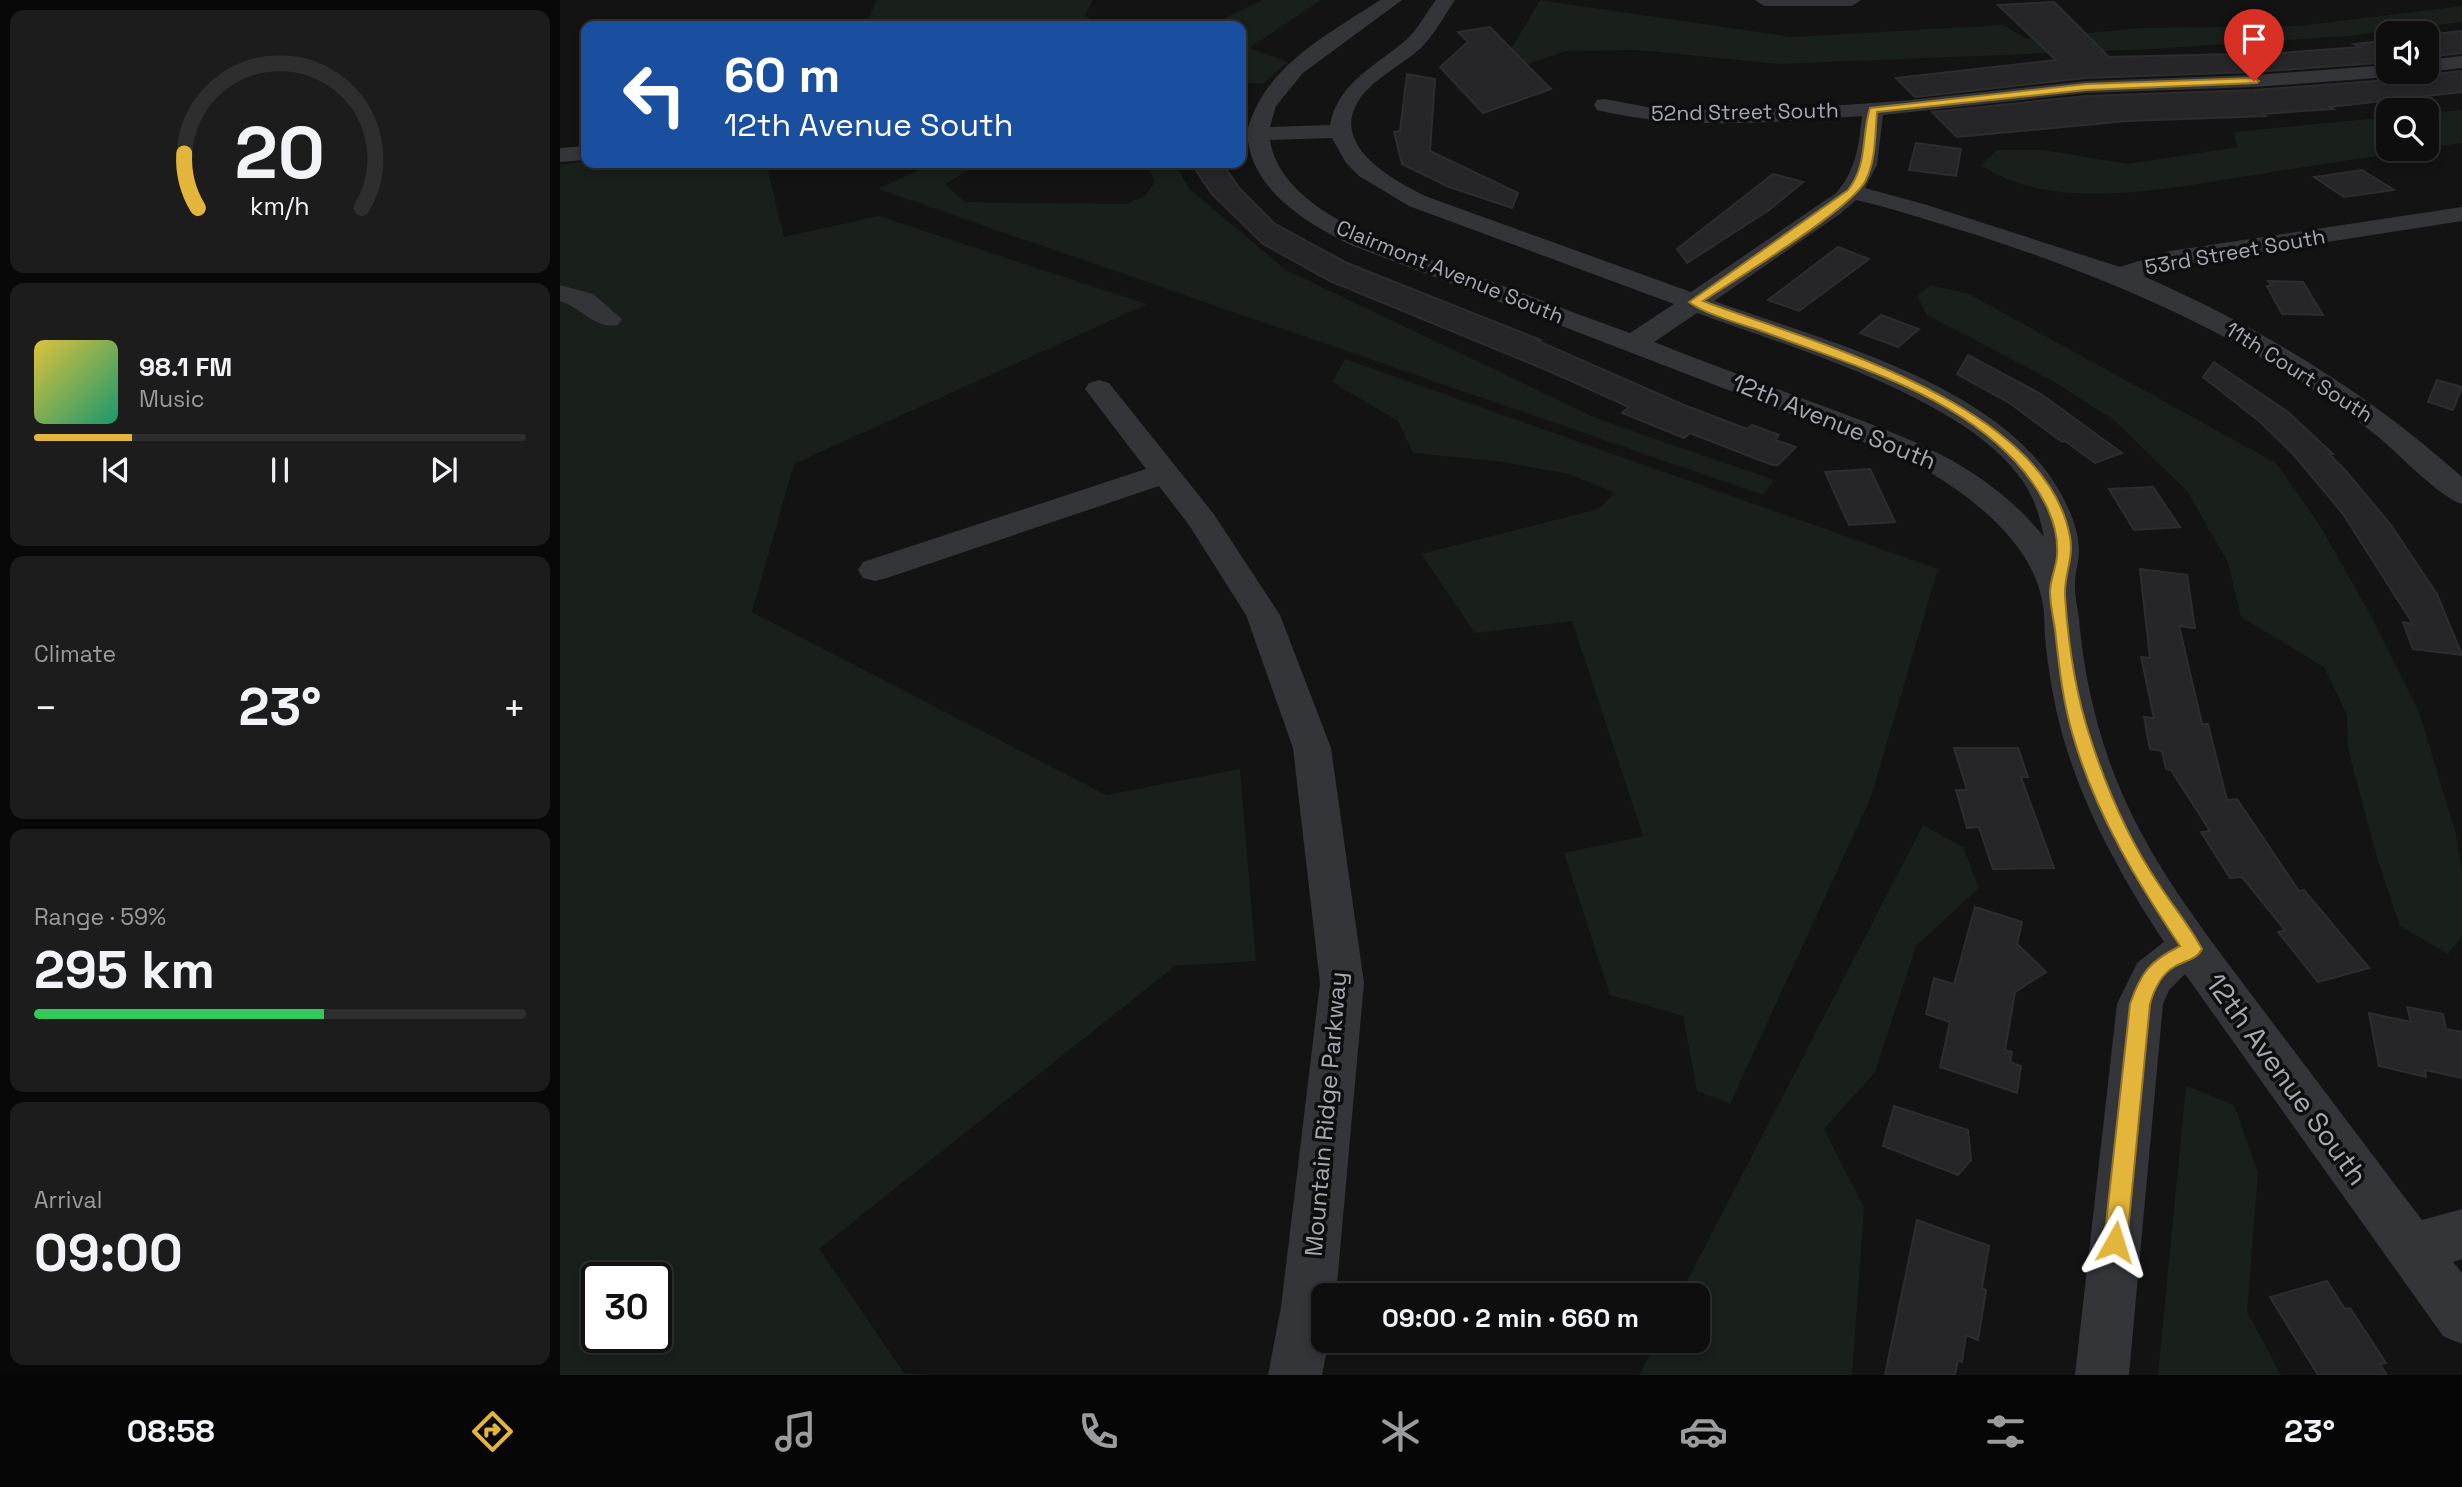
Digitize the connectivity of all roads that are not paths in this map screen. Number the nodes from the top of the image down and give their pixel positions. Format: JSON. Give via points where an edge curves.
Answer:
{"nodes":[{"id":1,"x":1393,"y":0,"type":"edge"},
{"id":2,"x":1446,"y":0,"type":"edge"},
{"id":3,"x":1764,"y":0,"type":"edge"},
{"id":4,"x":1852,"y":0,"type":"edge"},
{"id":5,"x":2462,"y":62,"type":"edge"},
{"id":6,"x":2439,"y":65,"type":"edge"},
{"id":7,"x":2376,"y":72,"type":"edge"},
{"id":8,"x":1605,"y":105,"type":"dead end"},
{"id":9,"x":1873,"y":110,"type":"junction"},
{"id":10,"x":1340,"y":131,"type":"junction"},
{"id":11,"x":1250,"y":135,"type":"edge"},
{"id":12,"x":581,"y":153,"type":"edge"},
{"id":13,"x":560,"y":155,"type":"edge"},
{"id":14,"x":1852,"y":192,"type":"junction"},
{"id":15,"x":2459,"y":216,"type":"edge"},
{"id":16,"x":2119,"y":276,"type":"junction"},
{"id":17,"x":560,"y":293,"type":"edge"},
{"id":18,"x":1695,"y":302,"type":"junction"},
{"id":19,"x":608,"y":319,"type":"dead end"},
{"id":20,"x":1633,"y":344,"type":"junction"},
{"id":21,"x":1099,"y":389,"type":"dead end"},
{"id":22,"x":2462,"y":458,"type":"edge"},
{"id":23,"x":2431,"y":464,"type":"junction"},
{"id":24,"x":1165,"y":473,"type":"junction"},
{"id":25,"x":2462,"y":494,"type":"edge"},
{"id":26,"x":875,"y":570,"type":"dead end"},
{"id":27,"x":2057,"y":592,"type":"junction"},
{"id":28,"x":2192,"y":949,"type":"junction"},
{"id":29,"x":2462,"y":1234,"type":"edge"},
{"id":30,"x":2411,"y":1248,"type":"junction"},
{"id":31,"x":2462,"y":1317,"type":"edge"},
{"id":32,"x":1295,"y":1375,"type":"edge"},
{"id":33,"x":2102,"y":1375,"type":"edge"}],
"edges":[{"from":1,"to":11,"type":"street","via":[[1284,80]]},
{"from":2,"to":10,"type":"street","via":[[1416,41],[1355,92],[1344,110]]},
{"from":3,"to":4,"type":"street"},
{"from":5,"to":6,"type":"street"},
{"from":7,"to":9,"type":"street","name":"52nd Street South","via":[[2086,87]]},
{"from":8,"to":9,"type":"street","name":"52nd Street South","via":[[1687,117]]},
{"from":9,"to":14,"type":"street","via":[[1868,161]]},
{"from":10,"to":11,"type":"street"},
{"from":10,"to":18,"type":"street","via":[[1358,163],[1399,192]]},
{"from":11,"to":20,"type":"street","name":"Clairmont Avenue South","via":[[1276,183],[1328,224]]},
{"from":12,"to":13,"type":"street"},
{"from":14,"to":16,"type":"street","name":"53rd Street South"},
{"from":14,"to":18,"type":"street"},
{"from":15,"to":16,"type":"street","name":"53rd Street South","via":[[2170,259]]},
{"from":16,"to":23,"type":"street","name":"11th Court South","via":[[2200,312],[2291,362],[2358,406]]},
{"from":17,"to":19,"type":"street","via":[[583,300]]},
{"from":18,"to":20,"type":"street"},
{"from":18,"to":27,"type":"street","name":"12th Avenue South","via":[[1898,378],[1980,424],[2020,459],[2054,507],[2065,555]]},
{"from":20,"to":27,"type":"street","name":"12th Avenue South","via":[[1941,464],[1984,492],[2009,516]]},
{"from":21,"to":24,"type":"street","name":"Mountain Ridge Parkway"},
{"from":22,"to":23,"type":"street"},
{"from":23,"to":25,"type":"street","name":"11th Court South"},
{"from":24,"to":26,"type":"street"},
{"from":24,"to":32,"type":"street","name":"Mountain Ridge Parkway","via":[[1202,520],[1263,615],[1312,748],[1342,983],[1308,1307]]},
{"from":27,"to":28,"type":"street","name":"12th Avenue South","via":[[2073,705],[2094,774],[2133,857]]},
{"from":28,"to":30,"type":"street","name":"12th Avenue South"},
{"from":28,"to":33,"type":"street","via":[[2156,971],[2140,1004]]},
{"from":29,"to":30,"type":"street"},
{"from":30,"to":31,"type":"street","name":"12th Avenue South"}]}
